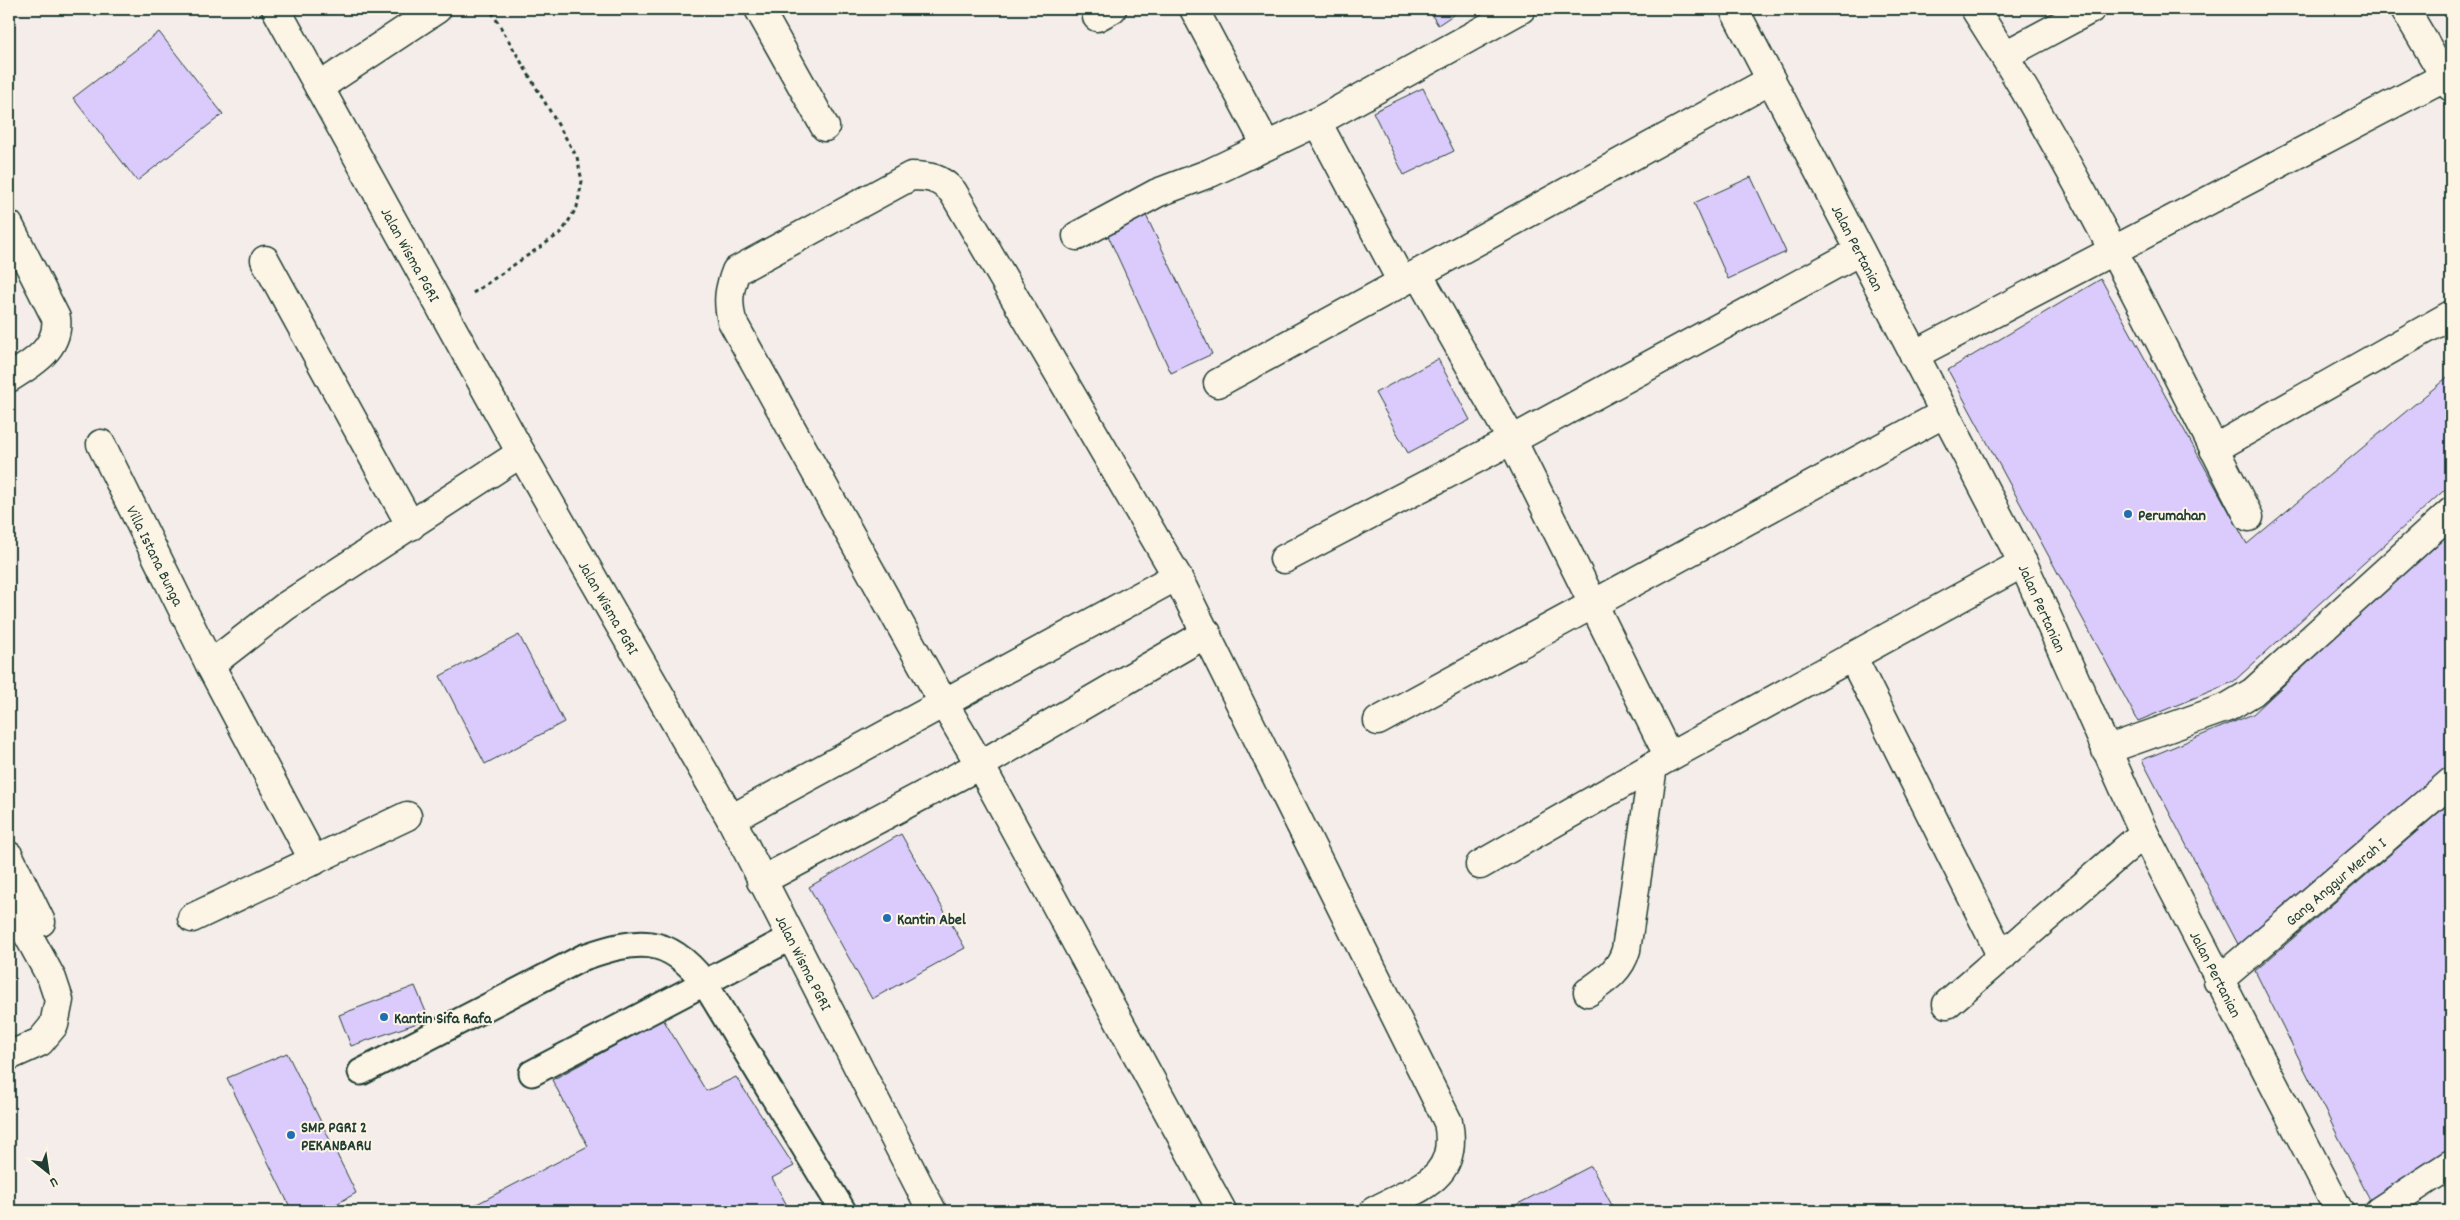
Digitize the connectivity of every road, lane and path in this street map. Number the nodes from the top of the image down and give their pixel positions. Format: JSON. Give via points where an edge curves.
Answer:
{"nodes":[{"id":1,"x":276,"y":9,"type":"edge"},
{"id":2,"x":437,"y":9,"type":"edge"},
{"id":3,"x":490,"y":9,"type":"edge"},
{"id":4,"x":760,"y":9,"type":"edge"},
{"id":5,"x":1194,"y":9,"type":"edge"},
{"id":6,"x":1521,"y":9,"type":"edge"},
{"id":7,"x":1734,"y":9,"type":"edge"},
{"id":8,"x":1975,"y":9,"type":"edge"},
{"id":9,"x":2091,"y":9,"type":"edge"},
{"id":10,"x":2406,"y":9,"type":"edge"},
{"id":11,"x":2005,"y":56,"type":"junction"},
{"id":12,"x":1772,"y":80,"type":"junction"},
{"id":13,"x":2448,"y":82,"type":"edge"},
{"id":14,"x":319,"y":87,"type":"junction"},
{"id":15,"x":1317,"y":122,"type":"junction"},
{"id":16,"x":825,"y":127,"type":"dead end"},
{"id":17,"x":1266,"y":145,"type":"junction"},
{"id":18,"x":9,"y":225,"type":"edge"},
{"id":19,"x":1077,"y":236,"type":"dead end"},
{"id":20,"x":1860,"y":251,"type":"junction"},
{"id":21,"x":2113,"y":251,"type":"junction"},
{"id":22,"x":265,"y":260,"type":"dead end"},
{"id":23,"x":1410,"y":278,"type":"junction"},
{"id":24,"x":444,"y":313,"type":"junction"},
{"id":25,"x":2451,"y":315,"type":"edge"},
{"id":26,"x":1914,"y":355,"type":"junction"},
{"id":27,"x":9,"y":378,"type":"edge"},
{"id":28,"x":1218,"y":383,"type":"dead end"},
{"id":29,"x":1945,"y":413,"type":"junction"},
{"id":30,"x":1512,"y":440,"type":"junction"},
{"id":31,"x":101,"y":444,"type":"dead end"},
{"id":32,"x":2214,"y":449,"type":"junction"},
{"id":33,"x":522,"y":453,"type":"junction"},
{"id":34,"x":2451,"y":512,"type":"edge"},
{"id":35,"x":2249,"y":517,"type":"dead end"},
{"id":36,"x":411,"y":526,"type":"junction"},
{"id":37,"x":1284,"y":559,"type":"dead end"},
{"id":38,"x":2023,"y":563,"type":"junction"},
{"id":39,"x":1177,"y":576,"type":"junction"},
{"id":40,"x":1592,"y":605,"type":"junction"},
{"id":41,"x":1206,"y":633,"type":"junction"},
{"id":42,"x":1852,"y":656,"type":"junction"},
{"id":43,"x":210,"y":665,"type":"junction"},
{"id":44,"x":943,"y":702,"type":"junction"},
{"id":45,"x":1378,"y":721,"type":"dead end"},
{"id":46,"x":2106,"y":750,"type":"junction"},
{"id":47,"x":1661,"y":762,"type":"junction"},
{"id":48,"x":980,"y":765,"type":"junction"},
{"id":49,"x":2451,"y":782,"type":"edge"},
{"id":50,"x":407,"y":816,"type":"dead end"},
{"id":51,"x":730,"y":819,"type":"junction"},
{"id":52,"x":2144,"y":833,"type":"junction"},
{"id":53,"x":9,"y":856,"type":"edge"},
{"id":54,"x":314,"y":861,"type":"junction"},
{"id":55,"x":1480,"y":865,"type":"dead end"},
{"id":56,"x":762,"y":881,"type":"junction"},
{"id":57,"x":9,"y":900,"type":"edge"},
{"id":58,"x":192,"y":918,"type":"dead end"},
{"id":59,"x":792,"y":936,"type":"junction"},
{"id":60,"x":2002,"y":957,"type":"junction"},
{"id":61,"x":63,"y":968,"type":"dead end"},
{"id":62,"x":2218,"y":981,"type":"junction"},
{"id":63,"x":704,"y":982,"type":"junction"},
{"id":64,"x":1588,"y":992,"type":"dead end"},
{"id":65,"x":1947,"y":1004,"type":"dead end"},
{"id":66,"x":9,"y":1056,"type":"edge"},
{"id":67,"x":361,"y":1072,"type":"dead end"},
{"id":68,"x":532,"y":1073,"type":"dead end"},
{"id":69,"x":2451,"y":1164,"type":"edge"},
{"id":70,"x":843,"y":1211,"type":"edge"},
{"id":71,"x":932,"y":1211,"type":"edge"},
{"id":72,"x":1222,"y":1211,"type":"edge"},
{"id":73,"x":1374,"y":1211,"type":"edge"},
{"id":74,"x":2339,"y":1211,"type":"edge"},
{"id":75,"x":2379,"y":1211,"type":"edge"}],
"edges":[{"from":1,"to":14,"type":"street","name":"Jalan Wisma PGRI"},
{"from":2,"to":14,"type":"street"},
{"from":3,"to":24,"type":"path","via":[[577,157],[582,181],[577,207],[562,232]]},
{"from":4,"to":16,"type":"street"},
{"from":5,"to":17,"type":"street"},
{"from":6,"to":15,"type":"street"},
{"from":7,"to":12,"type":"street","name":"Jalan Pertanian"},
{"from":8,"to":11,"type":"street"},
{"from":9,"to":11,"type":"street"},
{"from":10,"to":13,"type":"street"},
{"from":11,"to":21,"type":"street"},
{"from":12,"to":20,"type":"street","name":"Jalan Pertanian"},
{"from":12,"to":23,"type":"street"},
{"from":13,"to":21,"type":"street"},
{"from":14,"to":24,"type":"street","name":"Jalan Wisma PGRI"},
{"from":15,"to":17,"type":"street"},
{"from":15,"to":23,"type":"street"},
{"from":17,"to":19,"type":"street","via":[[1210,173],[1157,193]]},
{"from":18,"to":27,"type":"street","via":[[56,318],[58,331],[48,349],[35,362]]},
{"from":20,"to":26,"type":"street","name":"Jalan Pertanian"},
{"from":20,"to":30,"type":"street"},
{"from":21,"to":26,"type":"street"},
{"from":21,"to":32,"type":"street"},
{"from":22,"to":36,"type":"street"},
{"from":23,"to":28,"type":"street"},
{"from":23,"to":30,"type":"street"},
{"from":24,"to":33,"type":"street","name":"Jalan Wisma PGRI"},
{"from":25,"to":32,"type":"street"},
{"from":26,"to":29,"type":"street","name":"Jalan Pertanian"},
{"from":29,"to":38,"type":"street","name":"Jalan Pertanian"},
{"from":29,"to":40,"type":"street"},
{"from":30,"to":37,"type":"street"},
{"from":30,"to":40,"type":"street"},
{"from":31,"to":43,"type":"street","name":"Villa Istana Bunga"},
{"from":32,"to":35,"type":"street"},
{"from":33,"to":36,"type":"street"},
{"from":33,"to":51,"type":"street","name":"Jalan Wisma PGRI"},
{"from":34,"to":46,"type":"street","via":[[2253,692],[2228,708]]},
{"from":36,"to":43,"type":"street","via":[[286,606]]},
{"from":38,"to":42,"type":"street"},
{"from":38,"to":46,"type":"street","name":"Jalan Pertanian"},
{"from":39,"to":41,"type":"street"},
{"from":39,"to":44,"type":"street"},
{"from":39,"to":44,"type":"street","via":[[953,192],[942,181],[929,176],[911,176],[736,271],[729,288],[728,304],[732,321]]},
{"from":40,"to":45,"type":"street"},
{"from":40,"to":47,"type":"street"},
{"from":41,"to":48,"type":"street"},
{"from":41,"to":73,"type":"street","via":[[1448,1122],[1450,1153],[1436,1178]]},
{"from":42,"to":47,"type":"street"},
{"from":42,"to":60,"type":"street"},
{"from":43,"to":54,"type":"street","name":"Villa Istana Bunga"},
{"from":44,"to":48,"type":"street"},
{"from":44,"to":51,"type":"street"},
{"from":46,"to":52,"type":"street","name":"Jalan Pertanian"},
{"from":47,"to":55,"type":"street"},
{"from":47,"to":64,"type":"street","via":[[1626,950],[1622,962],[1612,974]]},
{"from":48,"to":56,"type":"street"},
{"from":48,"to":72,"type":"street"},
{"from":49,"to":62,"type":"street","name":"Gang Anggur Merah I"},
{"from":50,"to":54,"type":"street"},
{"from":51,"to":56,"type":"street","name":"Jalan Wisma PGRI"},
{"from":52,"to":60,"type":"street"},
{"from":52,"to":62,"type":"street","name":"Jalan Pertanian"},
{"from":53,"to":61,"type":"street"},
{"from":54,"to":58,"type":"street"},
{"from":56,"to":59,"type":"street","name":"Jalan Wisma PGRI"},
{"from":57,"to":66,"type":"street","via":[[52,979],[58,1000],[54,1025],[40,1042]]},
{"from":59,"to":63,"type":"lane"},
{"from":59,"to":71,"type":"street","name":"Jalan Wisma PGRI"},
{"from":60,"to":65,"type":"street"},
{"from":62,"to":74,"type":"street","name":"Jalan Pertanian"},
{"from":63,"to":67,"type":"lane","via":[[690,964],[674,953],[641,944],[617,946],[584,957]]},
{"from":63,"to":68,"type":"lane"},
{"from":63,"to":70,"type":"lane"},
{"from":69,"to":75,"type":"street"}]}
